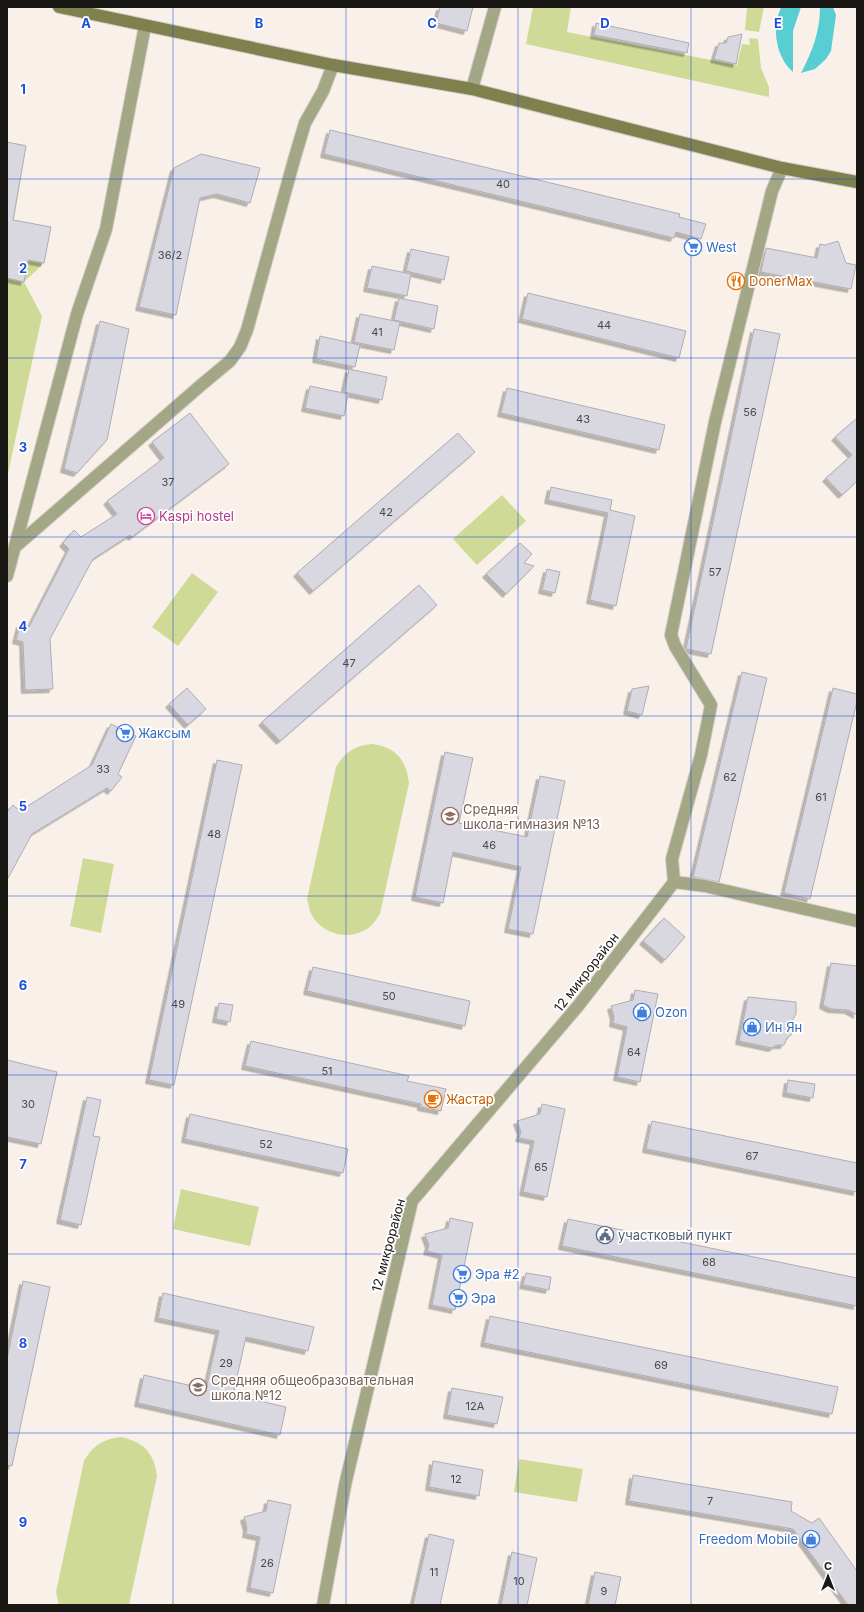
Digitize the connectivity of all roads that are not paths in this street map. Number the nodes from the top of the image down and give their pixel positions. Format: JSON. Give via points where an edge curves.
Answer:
{"nodes":[{"id":1,"x":59,"y":7,"type":"edge"},
{"id":2,"x":495,"y":7,"type":"edge"},
{"id":3,"x":145,"y":26,"type":"junction"},
{"id":4,"x":333,"y":65,"type":"junction"},
{"id":5,"x":472,"y":89,"type":"junction"},
{"id":6,"x":782,"y":168,"type":"junction"},
{"id":7,"x":857,"y":182,"type":"edge"},
{"id":8,"x":15,"y":547,"type":"junction"},
{"id":9,"x":7,"y":576,"type":"edge"},
{"id":10,"x":674,"y":882,"type":"junction"},
{"id":11,"x":857,"y":921,"type":"edge"},
{"id":12,"x":323,"y":1605,"type":"edge"}],
"edges":[{"from":1,"to":3,"type":"main road"},
{"from":2,"to":5,"type":"street"},
{"from":3,"to":4,"type":"main road"},
{"from":3,"to":8,"type":"street","via":[[106,229],[77,314]]},
{"from":4,"to":5,"type":"main road"},
{"from":4,"to":8,"type":"street","via":[[323,91],[305,123],[240,347],[230,361]]},
{"from":5,"to":6,"type":"main road"},
{"from":6,"to":7,"type":"main road"},
{"from":6,"to":10,"type":"street","via":[[772,191],[716,417],[671,635],[711,705],[701,755],[672,859]]},
{"from":8,"to":9,"type":"street"},
{"from":10,"to":11,"type":"street","via":[[705,886]]},
{"from":10,"to":12,"type":"street","name":"12 микрорайон","via":[[578,1006],[412,1201],[348,1471]]}]}
